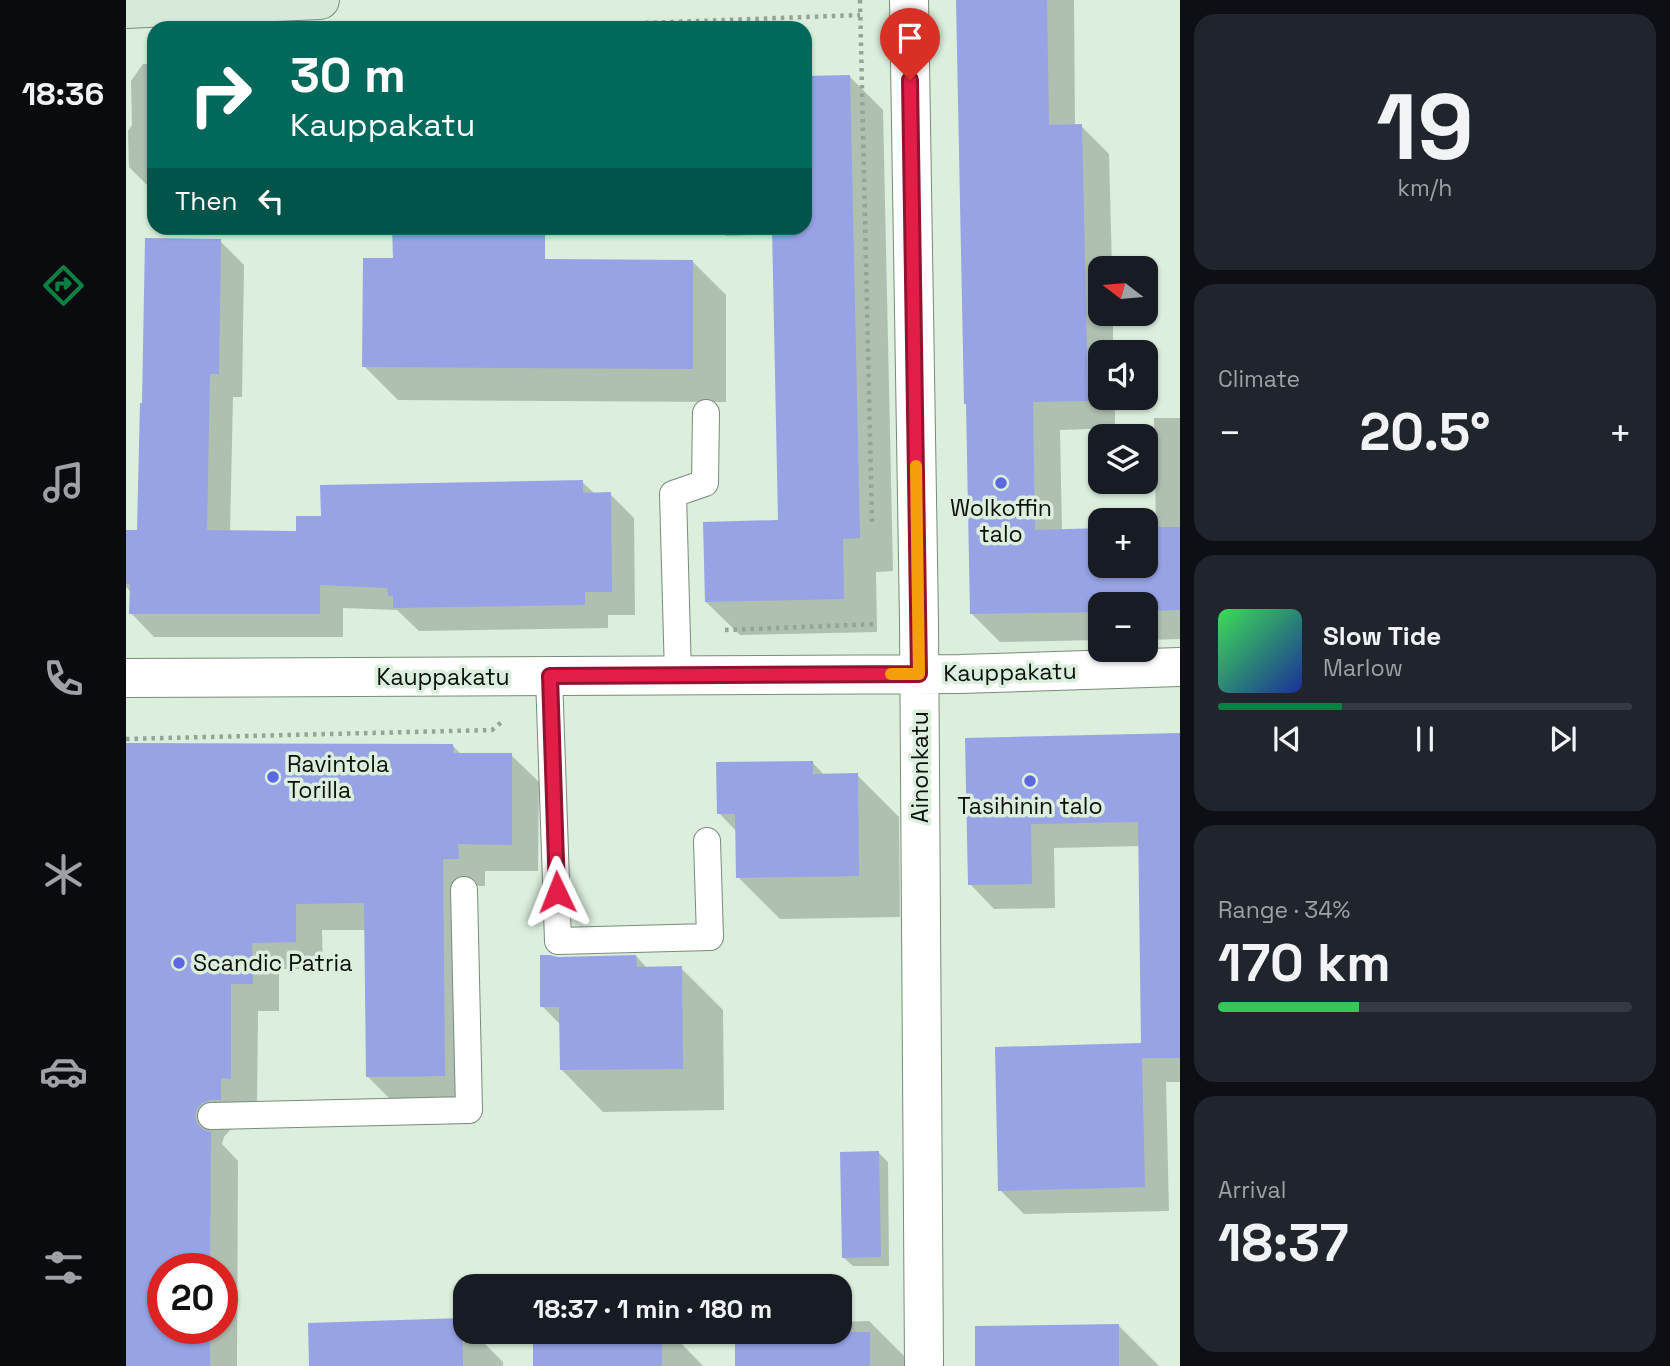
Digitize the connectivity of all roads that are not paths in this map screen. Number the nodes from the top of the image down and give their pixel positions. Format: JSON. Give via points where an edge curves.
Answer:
{"nodes":[{"id":1,"x":320,"y":0,"type":"edge"},
{"id":2,"x":909,"y":0,"type":"edge"},
{"id":3,"x":126,"y":9,"type":"edge"},
{"id":4,"x":706,"y":413,"type":"dead end"},
{"id":5,"x":1180,"y":667,"type":"edge"},
{"id":6,"x":919,"y":674,"type":"junction"},
{"id":7,"x":678,"y":675,"type":"junction"},
{"id":8,"x":550,"y":676,"type":"junction"},
{"id":9,"x":126,"y":678,"type":"edge"},
{"id":10,"x":707,"y":841,"type":"dead end"},
{"id":11,"x":464,"y":890,"type":"dead end"},
{"id":12,"x":211,"y":1116,"type":"dead end"},
{"id":13,"x":924,"y":1366,"type":"edge"}],
"edges":[{"from":1,"to":3,"type":"street"},
{"from":2,"to":6,"type":"street","name":"Ainonkatu"},
{"from":4,"to":7,"type":"lane","via":[[705,483],[673,494]]},
{"from":5,"to":6,"type":"street","name":"Kauppakatu"},
{"from":6,"to":7,"type":"street","name":"Kauppakatu"},
{"from":6,"to":13,"type":"street","name":"Ainonkatu"},
{"from":7,"to":8,"type":"street","name":"Kauppakatu"},
{"from":8,"to":9,"type":"street","name":"Kauppakatu"},
{"from":8,"to":10,"type":"lane","via":[[558,942],[710,937]]},
{"from":11,"to":12,"type":"lane","via":[[469,1110]]}]}
